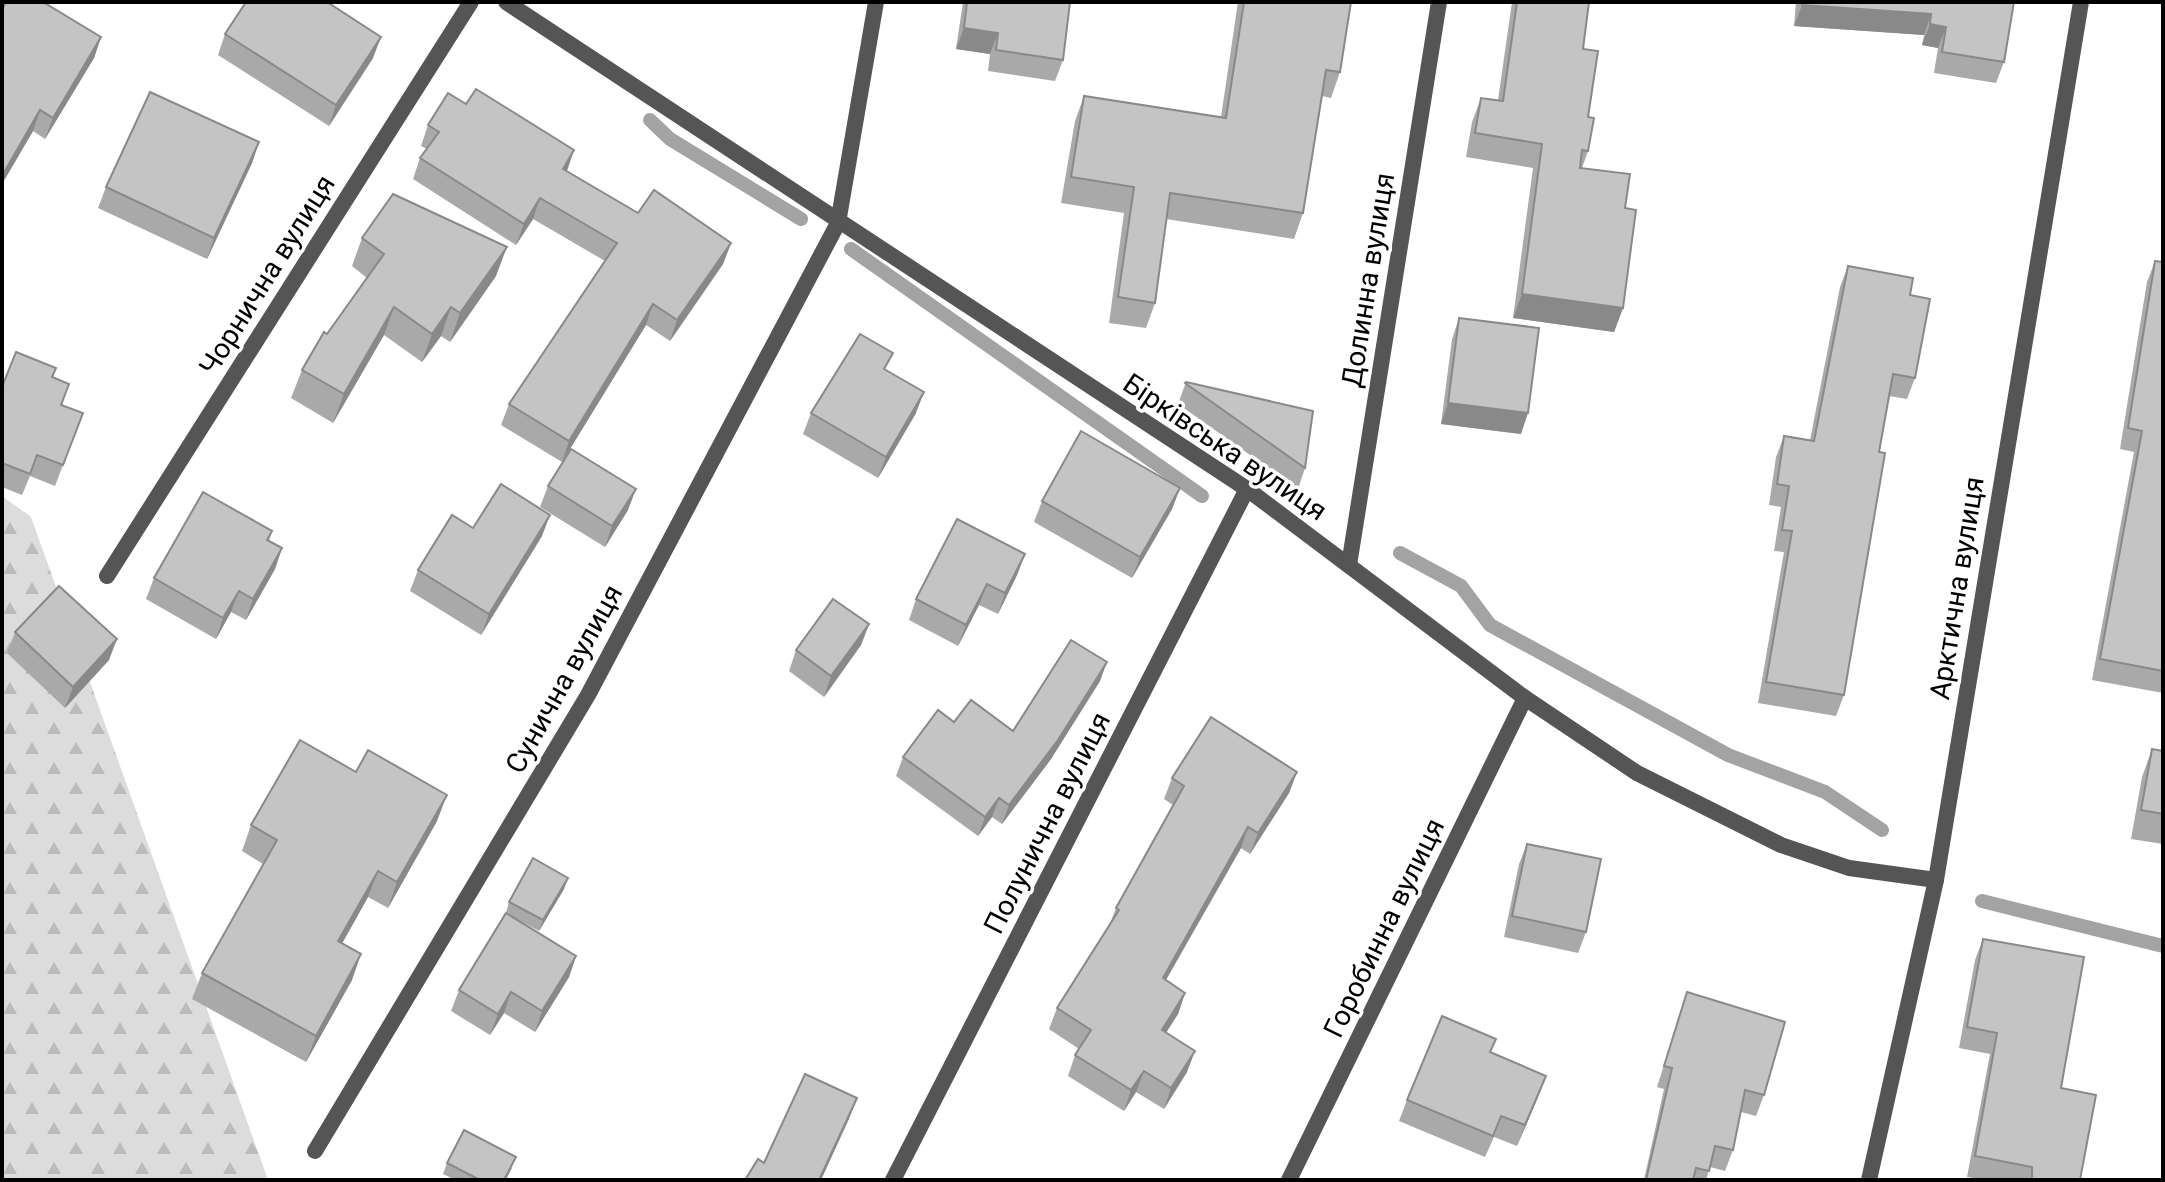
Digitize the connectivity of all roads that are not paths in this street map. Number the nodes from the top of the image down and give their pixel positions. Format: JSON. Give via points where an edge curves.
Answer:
{"nodes":[{"id":1,"x":471,"y":2,"type":"edge"},
{"id":2,"x":506,"y":2,"type":"edge"},
{"id":3,"x":876,"y":2,"type":"edge"},
{"id":4,"x":1439,"y":2,"type":"edge"},
{"id":5,"x":2081,"y":2,"type":"edge"},
{"id":6,"x":838,"y":223,"type":"junction"},
{"id":7,"x":1247,"y":489,"type":"junction"},
{"id":8,"x":1349,"y":565,"type":"junction"},
{"id":9,"x":107,"y":576,"type":"dead end"},
{"id":10,"x":1525,"y":698,"type":"junction"},
{"id":11,"x":1936,"y":880,"type":"junction"},
{"id":12,"x":315,"y":1151,"type":"dead end"},
{"id":13,"x":893,"y":1180,"type":"edge"},
{"id":14,"x":1289,"y":1180,"type":"edge"},
{"id":15,"x":1869,"y":1180,"type":"edge"}],
"edges":[{"from":1,"to":9,"type":"street","name":"Чорнична вулиця"},
{"from":2,"to":6,"type":"street","name":"Бірківська вулиця"},
{"from":3,"to":6,"type":"street","name":"Сунична вулиця"},
{"from":4,"to":8,"type":"street","name":"Долинна вулиця"},
{"from":5,"to":11,"type":"street","name":"Арктична вулиця"},
{"from":6,"to":7,"type":"street","name":"Бірківська вулиця"},
{"from":6,"to":12,"type":"street","name":"Сунична вулиця","via":[[588,695]]},
{"from":7,"to":8,"type":"street","name":"Бірківська вулиця"},
{"from":7,"to":13,"type":"street","name":"Полунична вулиця"},
{"from":8,"to":10,"type":"street","name":"Бірківська вулиця"},
{"from":10,"to":11,"type":"street","name":"Бірківська вулиця","via":[[1637,773],[1781,845],[1849,868]]},
{"from":10,"to":14,"type":"street","name":"Горобинна вулиця"},
{"from":11,"to":15,"type":"street","name":"Арктична вулиця"}]}
